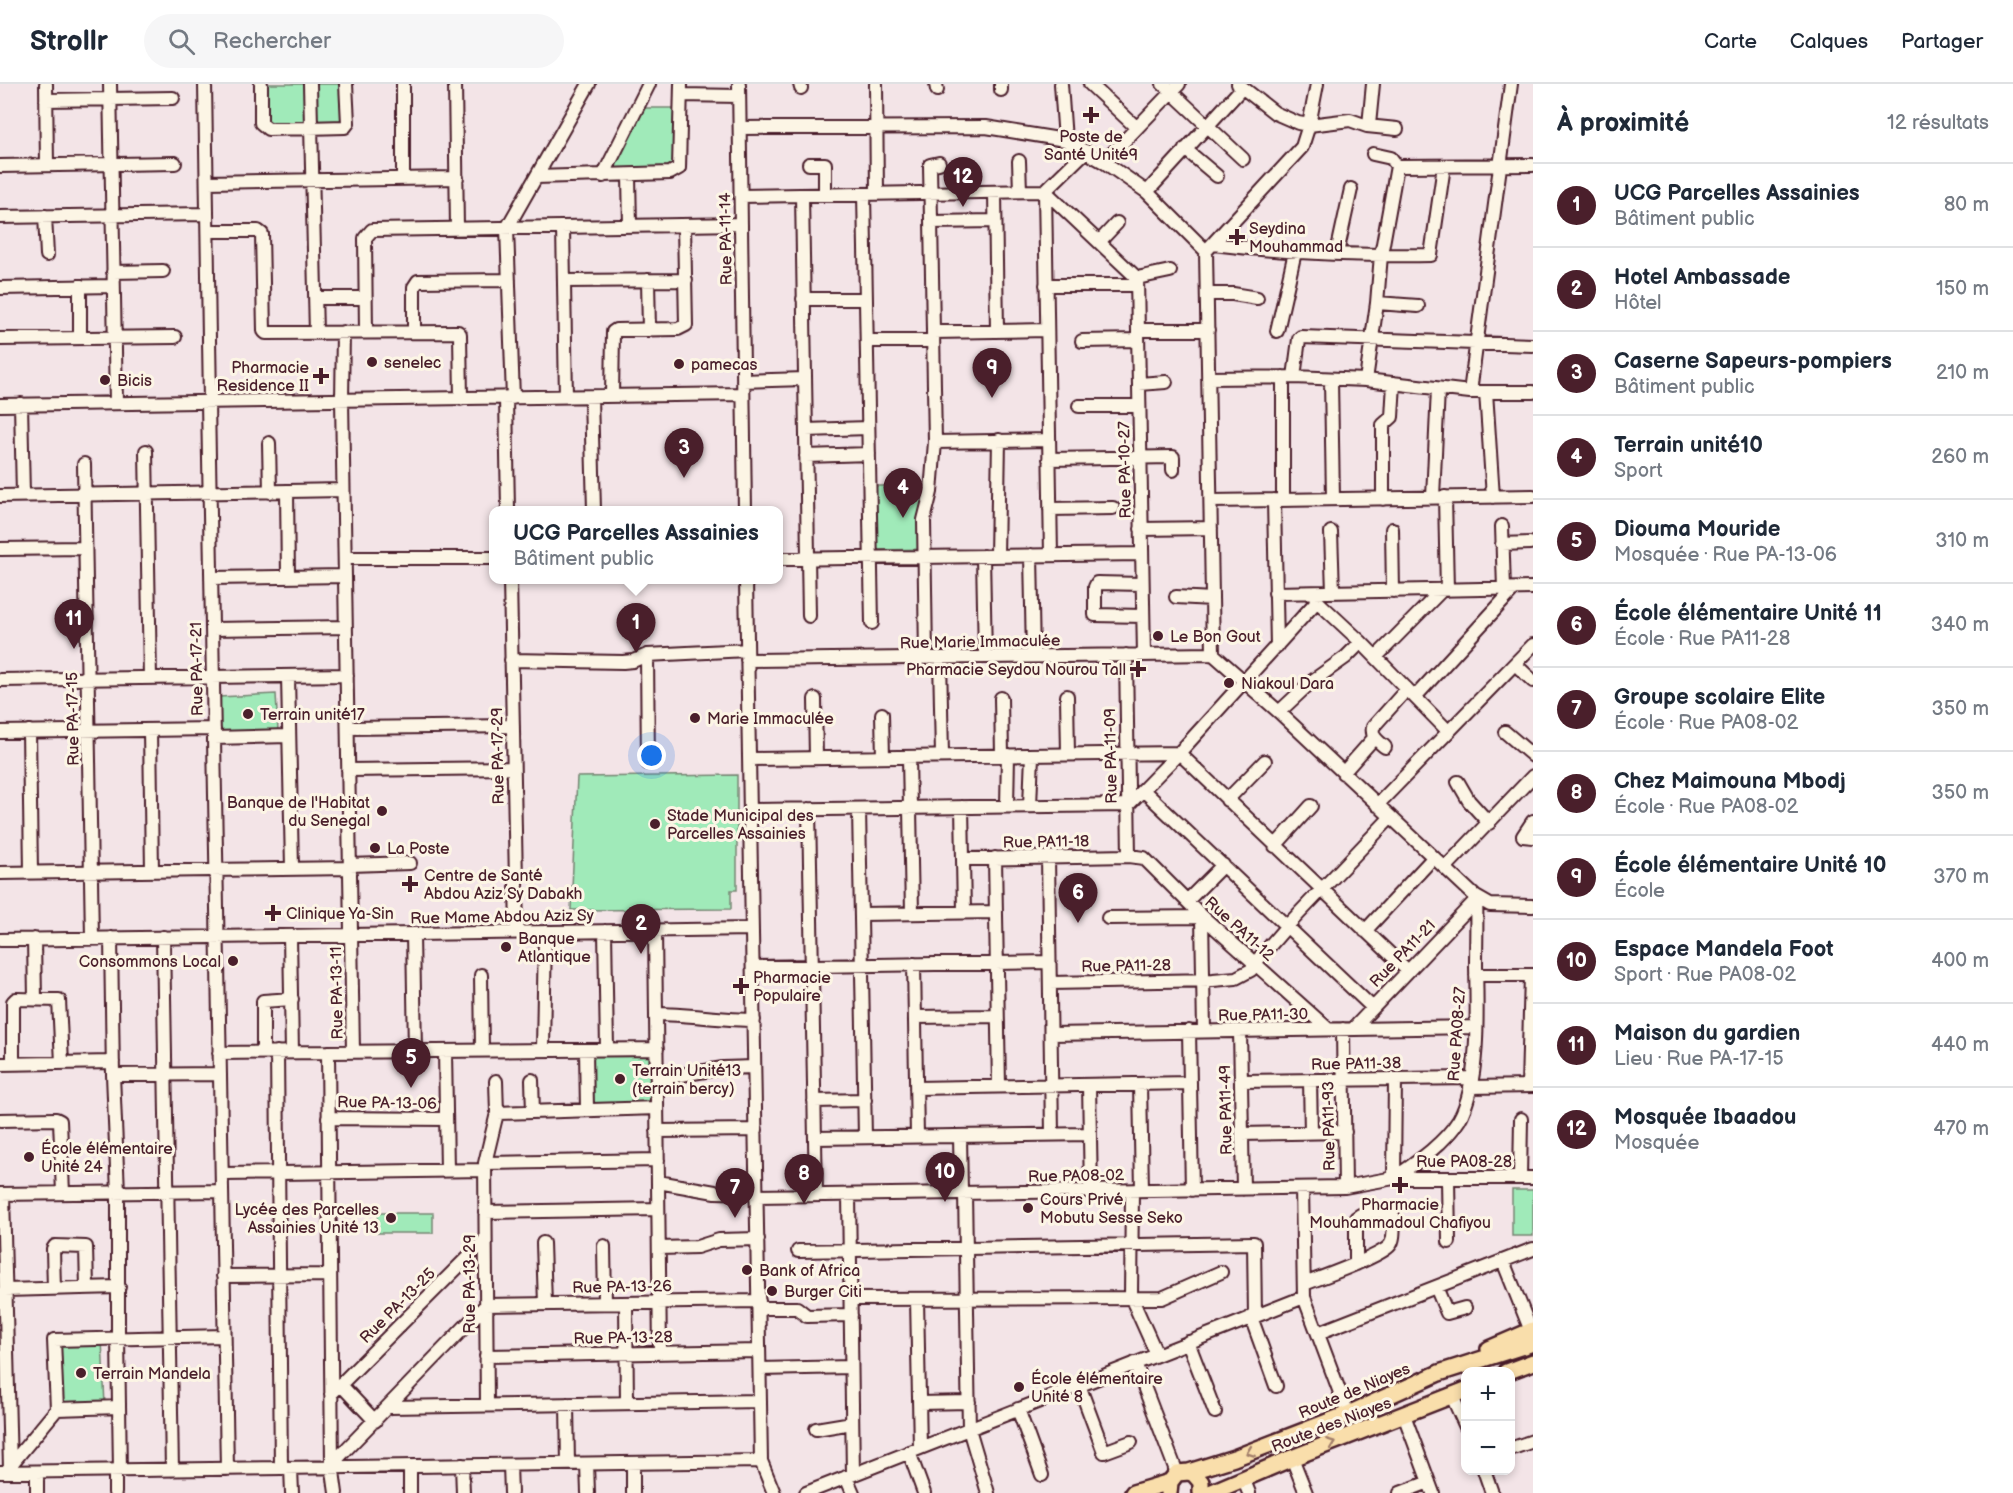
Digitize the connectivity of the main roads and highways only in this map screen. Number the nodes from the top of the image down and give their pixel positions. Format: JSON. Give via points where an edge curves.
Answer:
{"nodes":[{"id":1,"x":1532,"y":1334,"type":"edge"},
{"id":2,"x":1533,"y":1362,"type":"edge"},
{"id":3,"x":1515,"y":1368,"type":"edge"},
{"id":4,"x":1533,"y":1371,"type":"edge"},
{"id":5,"x":1515,"y":1377,"type":"edge"},
{"id":6,"x":1460,"y":1393,"type":"edge"},
{"id":7,"x":1176,"y":1480,"type":"edge"},
{"id":8,"x":1133,"y":1493,"type":"edge"},
{"id":9,"x":1201,"y":1493,"type":"edge"},
{"id":10,"x":1210,"y":1493,"type":"edge"}],
"edges":[{"from":1,"to":7,"type":"main road","name":"Route de Niayes","one_way":true,"via":[[1465,1359],[1348,1414]]},
{"from":2,"to":3,"type":"main road"},
{"from":4,"to":5,"type":"main road"},
{"from":10,"to":6,"type":"main road","name":"Route des Niayes","one_way":true},
{"from":7,"to":8,"type":"main road","name":"Route de Niayes"},
{"from":7,"to":9,"type":"main road","via":[[1194,1474],[1201,1482]]}]}
